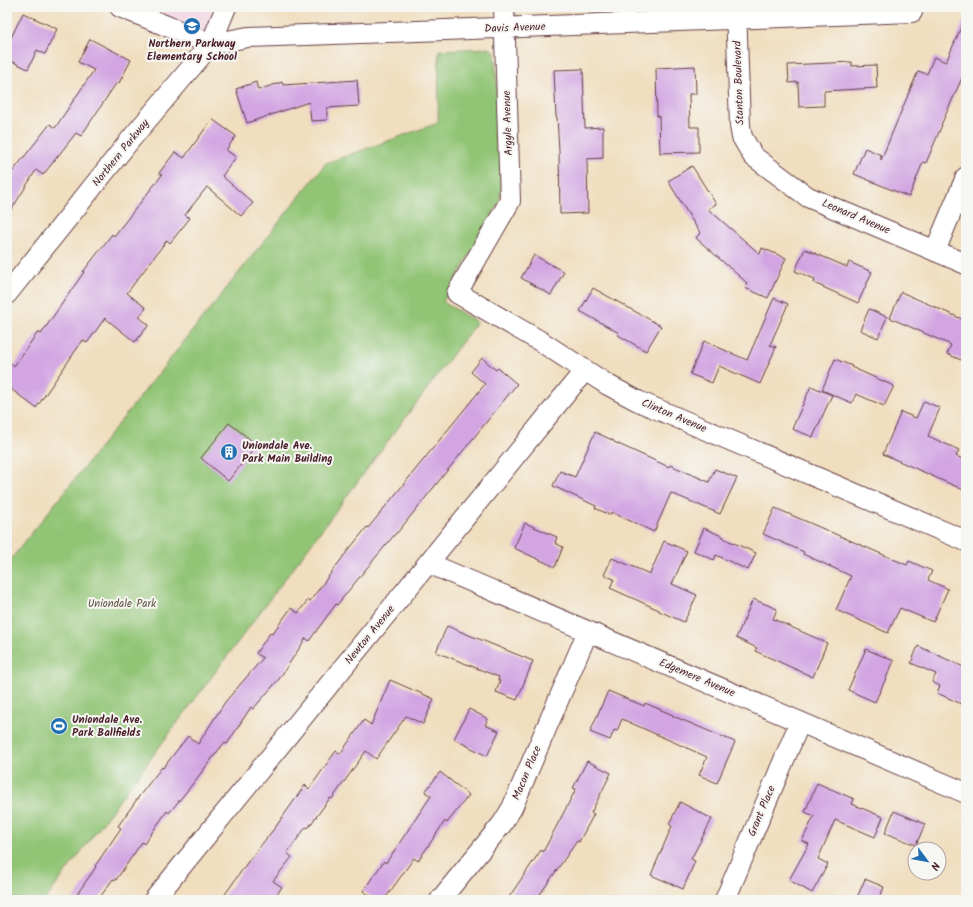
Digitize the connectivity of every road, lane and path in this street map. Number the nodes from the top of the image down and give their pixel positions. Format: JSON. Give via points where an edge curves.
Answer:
{"nodes":[{"id":1,"x":120,"y":7,"type":"edge"},
{"id":2,"x":226,"y":7,"type":"edge"},
{"id":3,"x":504,"y":7,"type":"edge"},
{"id":4,"x":913,"y":7,"type":"edge"},
{"id":5,"x":736,"y":13,"type":"edge"},
{"id":6,"x":505,"y":28,"type":"junction"},
{"id":7,"x":211,"y":44,"type":"junction"},
{"id":8,"x":753,"y":156,"type":"joint"},
{"id":9,"x":966,"y":177,"type":"edge"},
{"id":10,"x":491,"y":235,"type":"joint"},
{"id":11,"x":935,"y":251,"type":"junction"},
{"id":12,"x":966,"y":264,"type":"edge"},
{"id":13,"x":7,"y":294,"type":"edge"},
{"id":14,"x":585,"y":370,"type":"junction"},
{"id":15,"x":966,"y":541,"type":"edge"},
{"id":16,"x":428,"y":563,"type":"junction"},
{"id":17,"x":588,"y":631,"type":"junction"},
{"id":18,"x":800,"y":722,"type":"junction"},
{"id":19,"x":966,"y":793,"type":"edge"},
{"id":20,"x":154,"y":900,"type":"edge"},
{"id":21,"x":440,"y":900,"type":"edge"},
{"id":22,"x":725,"y":900,"type":"edge"}],
"edges":[{"from":1,"to":7,"type":"street"},
{"from":2,"to":7,"type":"street","name":"Northern Parkway"},
{"from":3,"to":6,"type":"street","name":"Argyle Avenue"},
{"from":4,"to":5,"type":"street","name":"Davis Avenue","via":[[912,12]]},
{"from":5,"to":6,"type":"street","name":"Davis Avenue"},
{"from":5,"to":8,"type":"street","name":"Stanton Boulevard","via":[[740,126],[742,137]]},
{"from":6,"to":7,"type":"street","name":"Davis Avenue","via":[[248,37]]},
{"from":6,"to":10,"type":"street","name":"Argyle Avenue","via":[[510,201]]},
{"from":7,"to":13,"type":"street","name":"Northern Parkway"},
{"from":8,"to":11,"type":"street","name":"Leonard Avenue","via":[[808,197]]},
{"from":9,"to":11,"type":"street"},
{"from":10,"to":14,"type":"street","name":"Clinton Avenue","via":[[457,293],[540,340]]},
{"from":11,"to":12,"type":"street","name":"Leonard Avenue"},
{"from":14,"to":15,"type":"street","name":"Clinton Avenue","via":[[608,386],[638,401]]},
{"from":14,"to":16,"type":"street","name":"Newton Avenue"},
{"from":16,"to":17,"type":"street","name":"Edgemere Avenue"},
{"from":16,"to":20,"type":"street","name":"Newton Avenue"},
{"from":17,"to":18,"type":"street","name":"Edgemere Avenue"},
{"from":17,"to":21,"type":"street","name":"Macon Place","via":[[512,808]]},
{"from":18,"to":19,"type":"street","name":"Edgemere Avenue"},
{"from":18,"to":22,"type":"street","name":"Grant Place"}]}
